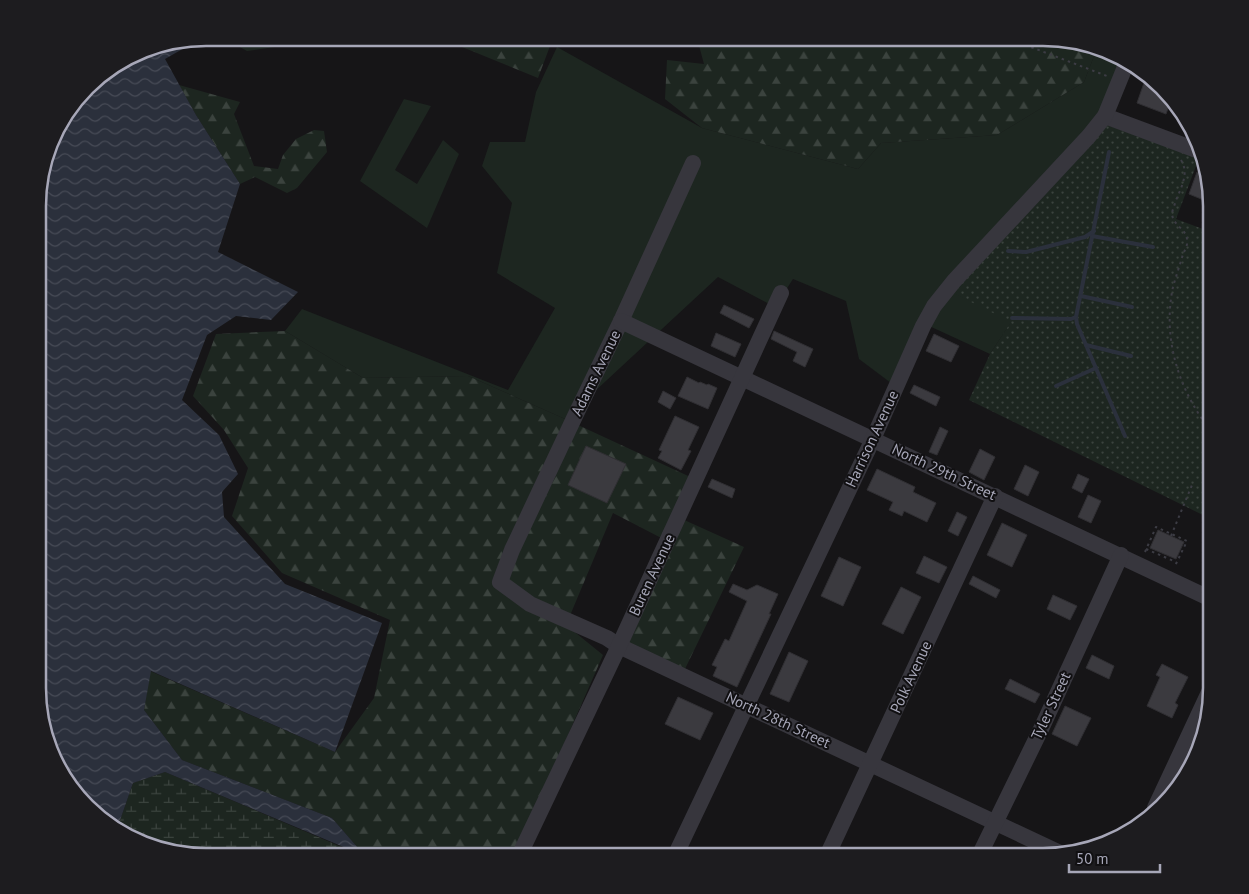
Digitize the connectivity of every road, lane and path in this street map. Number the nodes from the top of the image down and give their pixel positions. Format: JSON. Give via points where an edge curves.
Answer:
{"nodes":[{"id":1,"x":1031,"y":47,"type":"edge"},
{"id":2,"x":1124,"y":69,"type":"edge"},
{"id":3,"x":1104,"y":75,"type":"dead end"},
{"id":4,"x":1105,"y":116,"type":"junction"},
{"id":5,"x":1192,"y":148,"type":"edge"},
{"id":6,"x":1178,"y":156,"type":"dead end"},
{"id":7,"x":693,"y":164,"type":"dead end"},
{"id":8,"x":781,"y":293,"type":"dead end"},
{"id":9,"x":621,"y":321,"type":"junction"},
{"id":10,"x":742,"y":379,"type":"junction"},
{"id":11,"x":1202,"y":420,"type":"edge"},
{"id":12,"x":873,"y":439,"type":"junction"},
{"id":13,"x":1192,"y":485,"type":"dead end"},
{"id":14,"x":995,"y":496,"type":"junction"},
{"id":15,"x":1171,"y":535,"type":"junction"},
{"id":16,"x":1146,"y":548,"type":"junction"},
{"id":17,"x":1125,"y":558,"type":"junction"},
{"id":18,"x":1177,"y":562,"type":"junction"},
{"id":19,"x":1172,"y":571,"type":"dead end"},
{"id":20,"x":500,"y":582,"type":"joint"},
{"id":21,"x":1202,"y":595,"type":"edge"},
{"id":22,"x":619,"y":646,"type":"junction"},
{"id":23,"x":746,"y":705,"type":"junction"},
{"id":24,"x":1201,"y":710,"type":"edge"},
{"id":25,"x":871,"y":764,"type":"junction"},
{"id":26,"x":1161,"y":795,"type":"edge"},
{"id":27,"x":995,"y":823,"type":"junction"},
{"id":28,"x":523,"y":847,"type":"edge"},
{"id":29,"x":1049,"y":847,"type":"edge"},
{"id":30,"x":679,"y":848,"type":"edge"},
{"id":31,"x":831,"y":848,"type":"edge"},
{"id":32,"x":983,"y":848,"type":"edge"}],
"edges":[{"from":1,"to":3,"type":"path"},
{"from":2,"to":4,"type":"street","name":"Harrison Avenue"},
{"from":4,"to":5,"type":"street"},
{"from":4,"to":12,"type":"street","name":"Harrison Avenue","via":[[934,306]]},
{"from":6,"to":11,"type":"path","via":[[1184,164],[1185,175],[1172,216],[1188,240],[1171,303],[1173,352],[1185,390]]},
{"from":7,"to":9,"type":"street","name":"Adams Avenue"},
{"from":8,"to":10,"type":"street","name":"Buren Avenue"},
{"from":9,"to":10,"type":"street","name":"North 29th Street"},
{"from":9,"to":20,"type":"street","name":"Adams Avenue","via":[[512,550]]},
{"from":10,"to":12,"type":"street","name":"North 29th Street"},
{"from":10,"to":22,"type":"street","name":"Buren Avenue"},
{"from":12,"to":14,"type":"street","name":"North 29th Street"},
{"from":12,"to":23,"type":"street","name":"Harrison Avenue"},
{"from":13,"to":15,"type":"path"},
{"from":14,"to":17,"type":"street","name":"North 29th Street"},
{"from":14,"to":25,"type":"street","name":"Polk Avenue"},
{"from":15,"to":16,"type":"path","via":[[1156,527]]},
{"from":15,"to":18,"type":"path","via":[[1187,541]]},
{"from":16,"to":17,"type":"path","via":[[1143,556],[1134,553]]},
{"from":16,"to":18,"type":"path"},
{"from":17,"to":21,"type":"street","name":"North 29th Street"},
{"from":17,"to":27,"type":"street","name":"Tyler Street"},
{"from":18,"to":19,"type":"path"},
{"from":20,"to":22,"type":"street","name":"North 28th Street","via":[[530,604]]},
{"from":22,"to":23,"type":"street","name":"North 28th Street"},
{"from":22,"to":28,"type":"street","name":"Buren Avenue"},
{"from":23,"to":25,"type":"street","name":"North 28th Street"},
{"from":23,"to":30,"type":"street","name":"Harrison Avenue"},
{"from":24,"to":26,"type":"street"},
{"from":25,"to":27,"type":"street","name":"North 28th Street"},
{"from":25,"to":31,"type":"street","name":"Polk Avenue"},
{"from":27,"to":29,"type":"street","name":"North 28th Street"},
{"from":27,"to":32,"type":"street","name":"Tyler Street"}]}
